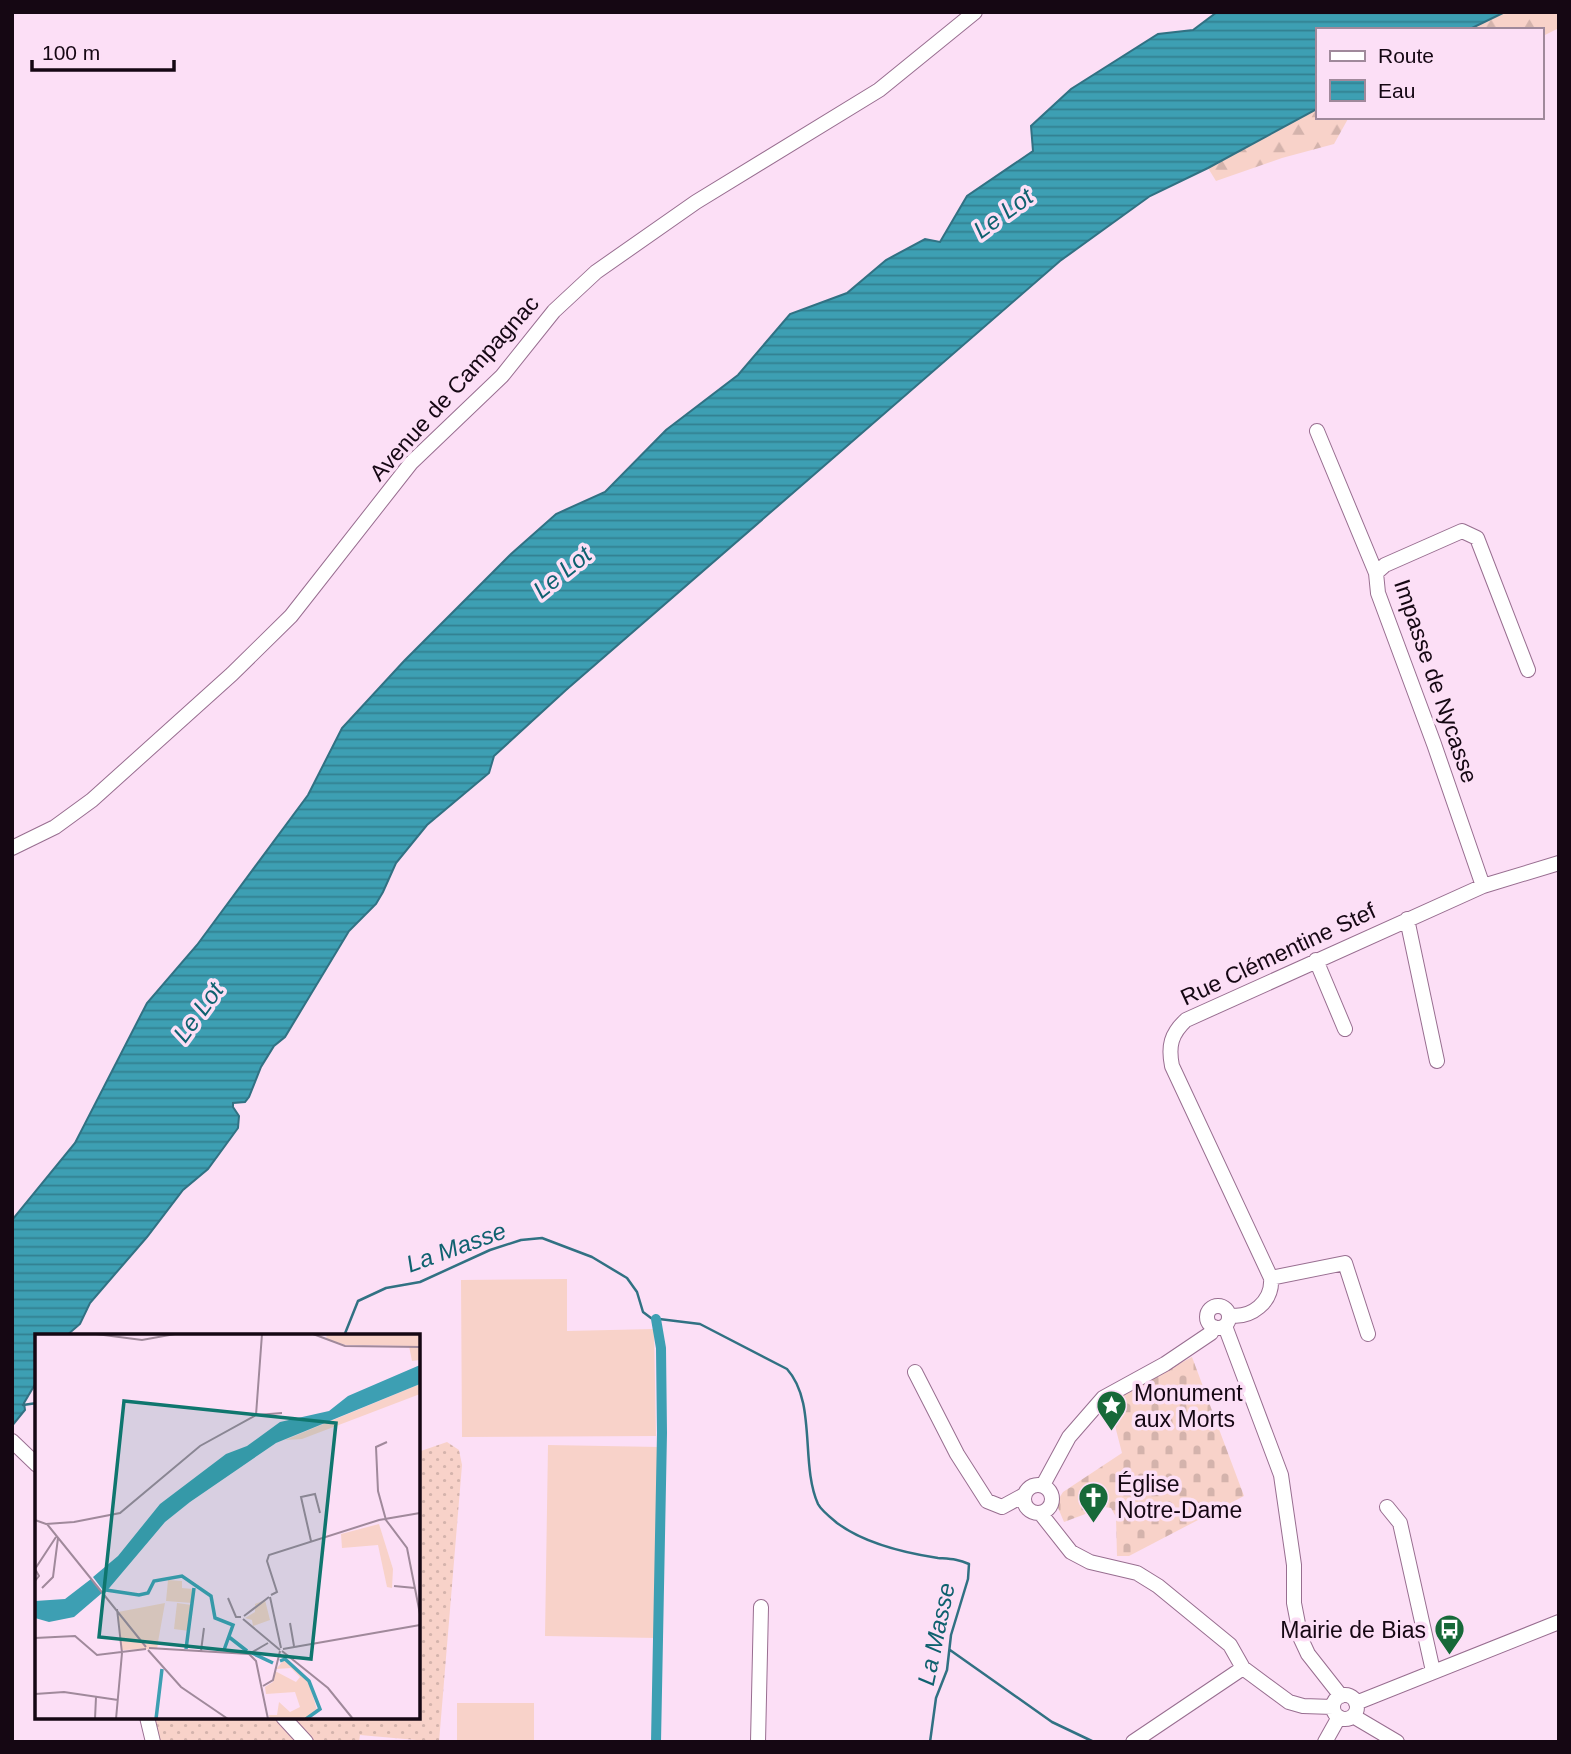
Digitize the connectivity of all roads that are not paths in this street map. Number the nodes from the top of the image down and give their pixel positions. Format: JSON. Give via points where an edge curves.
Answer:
{"nodes":[{"id":1,"x":975,"y":12,"type":"edge"},
{"id":2,"x":1317,"y":431,"type":"dead end"},
{"id":3,"x":1376,"y":573,"type":"junction"},
{"id":4,"x":1528,"y":670,"type":"dead end"},
{"id":5,"x":12,"y":848,"type":"edge"},
{"id":6,"x":1559,"y":863,"type":"edge"},
{"id":7,"x":1483,"y":886,"type":"junction"},
{"id":8,"x":1407,"y":919,"type":"junction"},
{"id":9,"x":1317,"y":960,"type":"junction"},
{"id":10,"x":1345,"y":1028,"type":"dead end"},
{"id":11,"x":1437,"y":1061,"type":"dead end"},
{"id":12,"x":1272,"y":1278,"type":"junction"},
{"id":13,"x":1223,"y":1323,"type":"junction"},
{"id":14,"x":1368,"y":1335,"type":"dead end"},
{"id":15,"x":915,"y":1372,"type":"dead end"},
{"id":16,"x":17,"y":1446,"type":"edge"},
{"id":17,"x":35,"y":1463,"type":"edge"},
{"id":18,"x":1043,"y":1485,"type":"junction"},
{"id":19,"x":1024,"y":1495,"type":"junction"},
{"id":20,"x":1387,"y":1507,"type":"dead end"},
{"id":21,"x":1041,"y":1514,"type":"junction"},
{"id":22,"x":761,"y":1607,"type":"dead end"},
{"id":23,"x":1559,"y":1622,"type":"edge"},
{"id":24,"x":1243,"y":1668,"type":"junction"},
{"id":25,"x":1433,"y":1671,"type":"junction"},
{"id":26,"x":1344,"y":1708,"type":"junction"},
{"id":27,"x":148,"y":1719,"type":"edge"},
{"id":28,"x":285,"y":1719,"type":"edge"},
{"id":29,"x":153,"y":1742,"type":"edge"},
{"id":30,"x":306,"y":1742,"type":"edge"},
{"id":31,"x":758,"y":1742,"type":"edge"},
{"id":32,"x":1133,"y":1742,"type":"edge"},
{"id":33,"x":1325,"y":1742,"type":"edge"},
{"id":34,"x":1396,"y":1742,"type":"edge"}],
"edges":[{"from":1,"to":5,"type":"street","name":"Avenue de Campagnac","via":[[879,90],[696,202],[596,272],[554,311],[502,376],[411,463],[291,617],[92,800],[55,827]]},
{"from":2,"to":3,"type":"street"},
{"from":3,"to":4,"type":"street","name":"Impasse de Nycasse","via":[[1384,565],[1462,531],[1477,538]]},
{"from":3,"to":7,"type":"street","name":"Impasse de Nycasse","via":[[1378,593]]},
{"from":6,"to":7,"type":"street","name":"Rue Clémentine Stef"},
{"from":7,"to":8,"type":"street","name":"Rue Clémentine Stef"},
{"from":8,"to":9,"type":"street","name":"Rue Clémentine Stef"},
{"from":8,"to":11,"type":"street"},
{"from":9,"to":10,"type":"street"},
{"from":9,"to":12,"type":"street","name":"Rue Clémentine Stef","via":[[1186,1020],[1176,1030],[1170,1051],[1172,1066]]},
{"from":12,"to":13,"type":"street","via":[[1271,1291],[1260,1307]]},
{"from":12,"to":14,"type":"street","via":[[1345,1263]]},
{"from":13,"to":18,"type":"street","via":[[1165,1364],[1103,1398],[1069,1437]]},
{"from":13,"to":26,"type":"street","via":[[1281,1475],[1301,1639]]},
{"from":15,"to":19,"type":"street","via":[[987,1501],[1002,1507]]},
{"from":16,"to":17,"type":"street"},
{"from":18,"to":19,"type":"street"},
{"from":18,"to":21,"type":"street","via":[[1053,1498]]},
{"from":19,"to":21,"type":"street","via":[[1029,1511]]},
{"from":20,"to":25,"type":"street","via":[[1400,1523]]},
{"from":21,"to":24,"type":"street","via":[[1072,1552],[1090,1562],[1137,1573],[1158,1586],[1230,1645]]},
{"from":22,"to":31,"type":"street"},
{"from":23,"to":25,"type":"street"},
{"from":24,"to":26,"type":"street","via":[[1289,1702]]},
{"from":24,"to":32,"type":"street"},
{"from":25,"to":26,"type":"street"},
{"from":26,"to":33,"type":"street"},
{"from":26,"to":34,"type":"street"},
{"from":27,"to":29,"type":"street"},
{"from":28,"to":30,"type":"street"}]}
